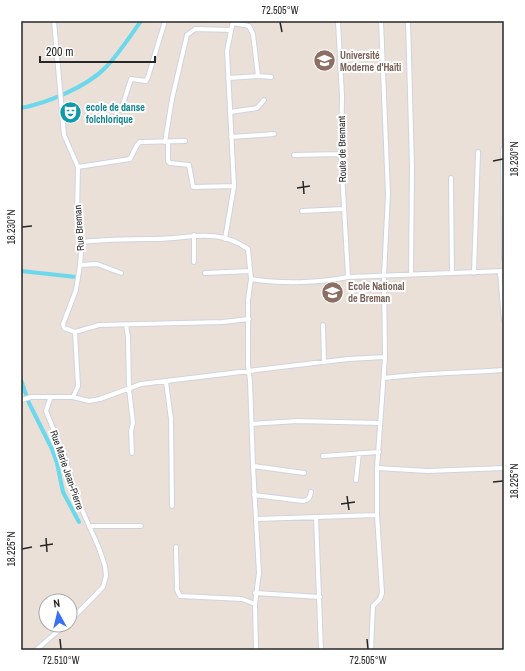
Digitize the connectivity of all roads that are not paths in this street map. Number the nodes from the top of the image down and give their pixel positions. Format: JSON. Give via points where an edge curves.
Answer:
{"nodes":[{"id":1,"x":54,"y":21,"type":"edge"},
{"id":2,"x":165,"y":21,"type":"edge"},
{"id":3,"x":338,"y":21,"type":"edge"},
{"id":4,"x":380,"y":21,"type":"edge"},
{"id":5,"x":408,"y":21,"type":"edge"},
{"id":6,"x":233,"y":22,"type":"edge"},
{"id":7,"x":231,"y":30,"type":"junction"},
{"id":8,"x":258,"y":76,"type":"junction"},
{"id":9,"x":271,"y":77,"type":"dead end"},
{"id":10,"x":228,"y":78,"type":"junction"},
{"id":11,"x":264,"y":100,"type":"dead end"},
{"id":12,"x":121,"y":110,"type":"dead end"},
{"id":13,"x":230,"y":112,"type":"junction"},
{"id":14,"x":274,"y":134,"type":"dead end"},
{"id":15,"x":231,"y":137,"type":"junction"},
{"id":16,"x":185,"y":141,"type":"dead end"},
{"id":17,"x":167,"y":142,"type":"junction"},
{"id":18,"x":503,"y":149,"type":"dead end"},
{"id":19,"x":478,"y":152,"type":"dead end"},
{"id":20,"x":341,"y":154,"type":"junction"},
{"id":21,"x":294,"y":155,"type":"dead end"},
{"id":22,"x":78,"y":167,"type":"junction"},
{"id":23,"x":451,"y":178,"type":"dead end"},
{"id":24,"x":234,"y":186,"type":"junction"},
{"id":25,"x":344,"y":209,"type":"junction"},
{"id":26,"x":302,"y":211,"type":"dead end"},
{"id":27,"x":194,"y":235,"type":"junction"},
{"id":28,"x":225,"y":239,"type":"junction"},
{"id":29,"x":82,"y":242,"type":"junction"},
{"id":30,"x":504,"y":258,"type":"edge"},
{"id":31,"x":194,"y":262,"type":"dead end"},
{"id":32,"x":80,"y":265,"type":"junction"},
{"id":33,"x":250,"y":270,"type":"junction"},
{"id":34,"x":502,"y":271,"type":"edge"},
{"id":35,"x":121,"y":273,"type":"dead end"},
{"id":36,"x":205,"y":273,"type":"dead end"},
{"id":37,"x":452,"y":273,"type":"junction"},
{"id":38,"x":474,"y":273,"type":"junction"},
{"id":39,"x":411,"y":275,"type":"junction"},
{"id":40,"x":384,"y":276,"type":"junction"},
{"id":41,"x":348,"y":277,"type":"junction"},
{"id":42,"x":251,"y":279,"type":"junction"},
{"id":43,"x":249,"y":319,"type":"junction"},
{"id":44,"x":504,"y":320,"type":"edge"},
{"id":45,"x":126,"y":325,"type":"junction"},
{"id":46,"x":323,"y":325,"type":"dead end"},
{"id":47,"x":75,"y":332,"type":"junction"},
{"id":48,"x":385,"y":357,"type":"junction"},
{"id":49,"x":324,"y":362,"type":"junction"},
{"id":50,"x":504,"y":370,"type":"edge"},
{"id":51,"x":249,"y":371,"type":"junction"},
{"id":52,"x":384,"y":378,"type":"junction"},
{"id":53,"x":166,"y":382,"type":"junction"},
{"id":54,"x":129,"y":389,"type":"junction"},
{"id":55,"x":73,"y":397,"type":"junction"},
{"id":56,"x":50,"y":399,"type":"junction"},
{"id":57,"x":22,"y":400,"type":"edge"},
{"id":58,"x":380,"y":423,"type":"junction"},
{"id":59,"x":252,"y":424,"type":"junction"},
{"id":60,"x":379,"y":452,"type":"junction"},
{"id":61,"x":132,"y":453,"type":"dead end"},
{"id":62,"x":359,"y":453,"type":"junction"},
{"id":63,"x":323,"y":456,"type":"dead end"},
{"id":64,"x":253,"y":466,"type":"junction"},
{"id":65,"x":377,"y":468,"type":"junction"},
{"id":66,"x":504,"y":468,"type":"edge"},
{"id":67,"x":304,"y":473,"type":"dead end"},
{"id":68,"x":356,"y":480,"type":"dead end"},
{"id":69,"x":311,"y":492,"type":"dead end"},
{"id":70,"x":254,"y":495,"type":"junction"},
{"id":71,"x":172,"y":506,"type":"dead end"},
{"id":72,"x":377,"y":515,"type":"junction"},
{"id":73,"x":316,"y":517,"type":"junction"},
{"id":74,"x":256,"y":519,"type":"junction"},
{"id":75,"x":89,"y":526,"type":"junction"},
{"id":76,"x":141,"y":526,"type":"dead end"},
{"id":77,"x":176,"y":547,"type":"dead end"},
{"id":78,"x":255,"y":593,"type":"junction"},
{"id":79,"x":320,"y":597,"type":"junction"},
{"id":80,"x":255,"y":604,"type":"junction"},
{"id":81,"x":78,"y":613,"type":"edge"},
{"id":82,"x":56,"y":633,"type":"edge"},
{"id":83,"x":36,"y":650,"type":"edge"},
{"id":84,"x":256,"y":650,"type":"edge"},
{"id":85,"x":321,"y":650,"type":"edge"},
{"id":86,"x":371,"y":650,"type":"edge"}],
"edges":[{"from":1,"to":22,"type":"street","name":"Rue Breman","via":[[64,135]]},
{"from":2,"to":12,"type":"street","via":[[148,77],[146,80],[130,79]]},
{"from":3,"to":20,"type":"street","name":"Route de Bremant","via":[[342,96]]},
{"from":4,"to":40,"type":"street","via":[[388,194]]},
{"from":5,"to":39,"type":"street","via":[[412,166]]},
{"from":6,"to":7,"type":"street"},
{"from":6,"to":8,"type":"street","via":[[248,26],[253,34]]},
{"from":7,"to":10,"type":"street","via":[[227,50]]},
{"from":7,"to":17,"type":"street","via":[[195,29],[187,34],[172,99]]},
{"from":8,"to":9,"type":"street"},
{"from":8,"to":10,"type":"street"},
{"from":10,"to":13,"type":"street"},
{"from":11,"to":13,"type":"street","via":[[258,108]]},
{"from":13,"to":15,"type":"street"},
{"from":14,"to":15,"type":"street"},
{"from":15,"to":24,"type":"street"},
{"from":16,"to":17,"type":"street"},
{"from":17,"to":22,"type":"street","via":[[140,142],[130,160]]},
{"from":17,"to":24,"type":"street","via":[[169,163],[189,165],[193,187]]},
{"from":18,"to":30,"type":"street"},
{"from":19,"to":38,"type":"street"},
{"from":20,"to":21,"type":"street"},
{"from":20,"to":25,"type":"street","name":"Route de Bremant"},
{"from":22,"to":29,"type":"street","name":"Rue Breman","via":[[77,212]]},
{"from":23,"to":37,"type":"street"},
{"from":24,"to":28,"type":"street"},
{"from":25,"to":26,"type":"street"},
{"from":25,"to":41,"type":"street","name":"Route de Bremant"},
{"from":27,"to":28,"type":"street"},
{"from":27,"to":29,"type":"street"},
{"from":27,"to":31,"type":"street"},
{"from":28,"to":33,"type":"street","via":[[248,250]]},
{"from":29,"to":32,"type":"street","name":"Rue Breman"},
{"from":32,"to":35,"type":"street","via":[[97,264]]},
{"from":32,"to":47,"type":"street","name":"Rue Breman","via":[[72,303],[63,324],[64,328]]},
{"from":33,"to":36,"type":"street"},
{"from":33,"to":42,"type":"street"},
{"from":34,"to":38,"type":"street"},
{"from":34,"to":44,"type":"street"},
{"from":37,"to":38,"type":"street"},
{"from":37,"to":39,"type":"street"},
{"from":39,"to":40,"type":"street"},
{"from":40,"to":41,"type":"street"},
{"from":40,"to":48,"type":"street"},
{"from":41,"to":42,"type":"street","via":[[284,282]]},
{"from":42,"to":43,"type":"street"},
{"from":43,"to":45,"type":"street"},
{"from":43,"to":51,"type":"street"},
{"from":45,"to":47,"type":"street","via":[[100,325]]},
{"from":45,"to":54,"type":"street"},
{"from":46,"to":49,"type":"street"},
{"from":47,"to":55,"type":"street","via":[[78,386]]},
{"from":48,"to":49,"type":"street"},
{"from":48,"to":52,"type":"street"},
{"from":49,"to":51,"type":"street"},
{"from":50,"to":52,"type":"street","via":[[418,373]]},
{"from":51,"to":53,"type":"street"},
{"from":51,"to":59,"type":"street"},
{"from":52,"to":58,"type":"street"},
{"from":53,"to":54,"type":"street","via":[[140,384]]},
{"from":53,"to":71,"type":"street","via":[[171,419]]},
{"from":54,"to":55,"type":"street","via":[[89,401]]},
{"from":54,"to":61,"type":"street","via":[[133,423]]},
{"from":55,"to":56,"type":"street"},
{"from":56,"to":57,"type":"street"},
{"from":56,"to":75,"type":"street","name":"Rue Marie Jean-Pierre","via":[[46,411]]},
{"from":58,"to":59,"type":"street","via":[[297,421]]},
{"from":58,"to":60,"type":"street"},
{"from":59,"to":64,"type":"street"},
{"from":60,"to":62,"type":"street"},
{"from":60,"to":65,"type":"street"},
{"from":62,"to":63,"type":"street"},
{"from":62,"to":68,"type":"street"},
{"from":64,"to":67,"type":"street"},
{"from":64,"to":70,"type":"street"},
{"from":65,"to":66,"type":"street","via":[[428,471]]},
{"from":65,"to":72,"type":"street"},
{"from":69,"to":70,"type":"street","via":[[307,501]]},
{"from":70,"to":74,"type":"street"},
{"from":72,"to":73,"type":"street"},
{"from":72,"to":86,"type":"street","via":[[382,594],[373,606]]},
{"from":73,"to":74,"type":"street"},
{"from":73,"to":79,"type":"street"},
{"from":74,"to":78,"type":"street","via":[[259,573]]},
{"from":75,"to":76,"type":"street"},
{"from":75,"to":81,"type":"street","name":"Rue Marie Jean-Pierre","via":[[102,556],[106,582],[99,593]]},
{"from":77,"to":80,"type":"street","via":[[177,590],[180,596],[242,599]]},
{"from":78,"to":79,"type":"street"},
{"from":78,"to":80,"type":"street"},
{"from":79,"to":85,"type":"street"},
{"from":80,"to":84,"type":"street"},
{"from":82,"to":83,"type":"street"}]}
